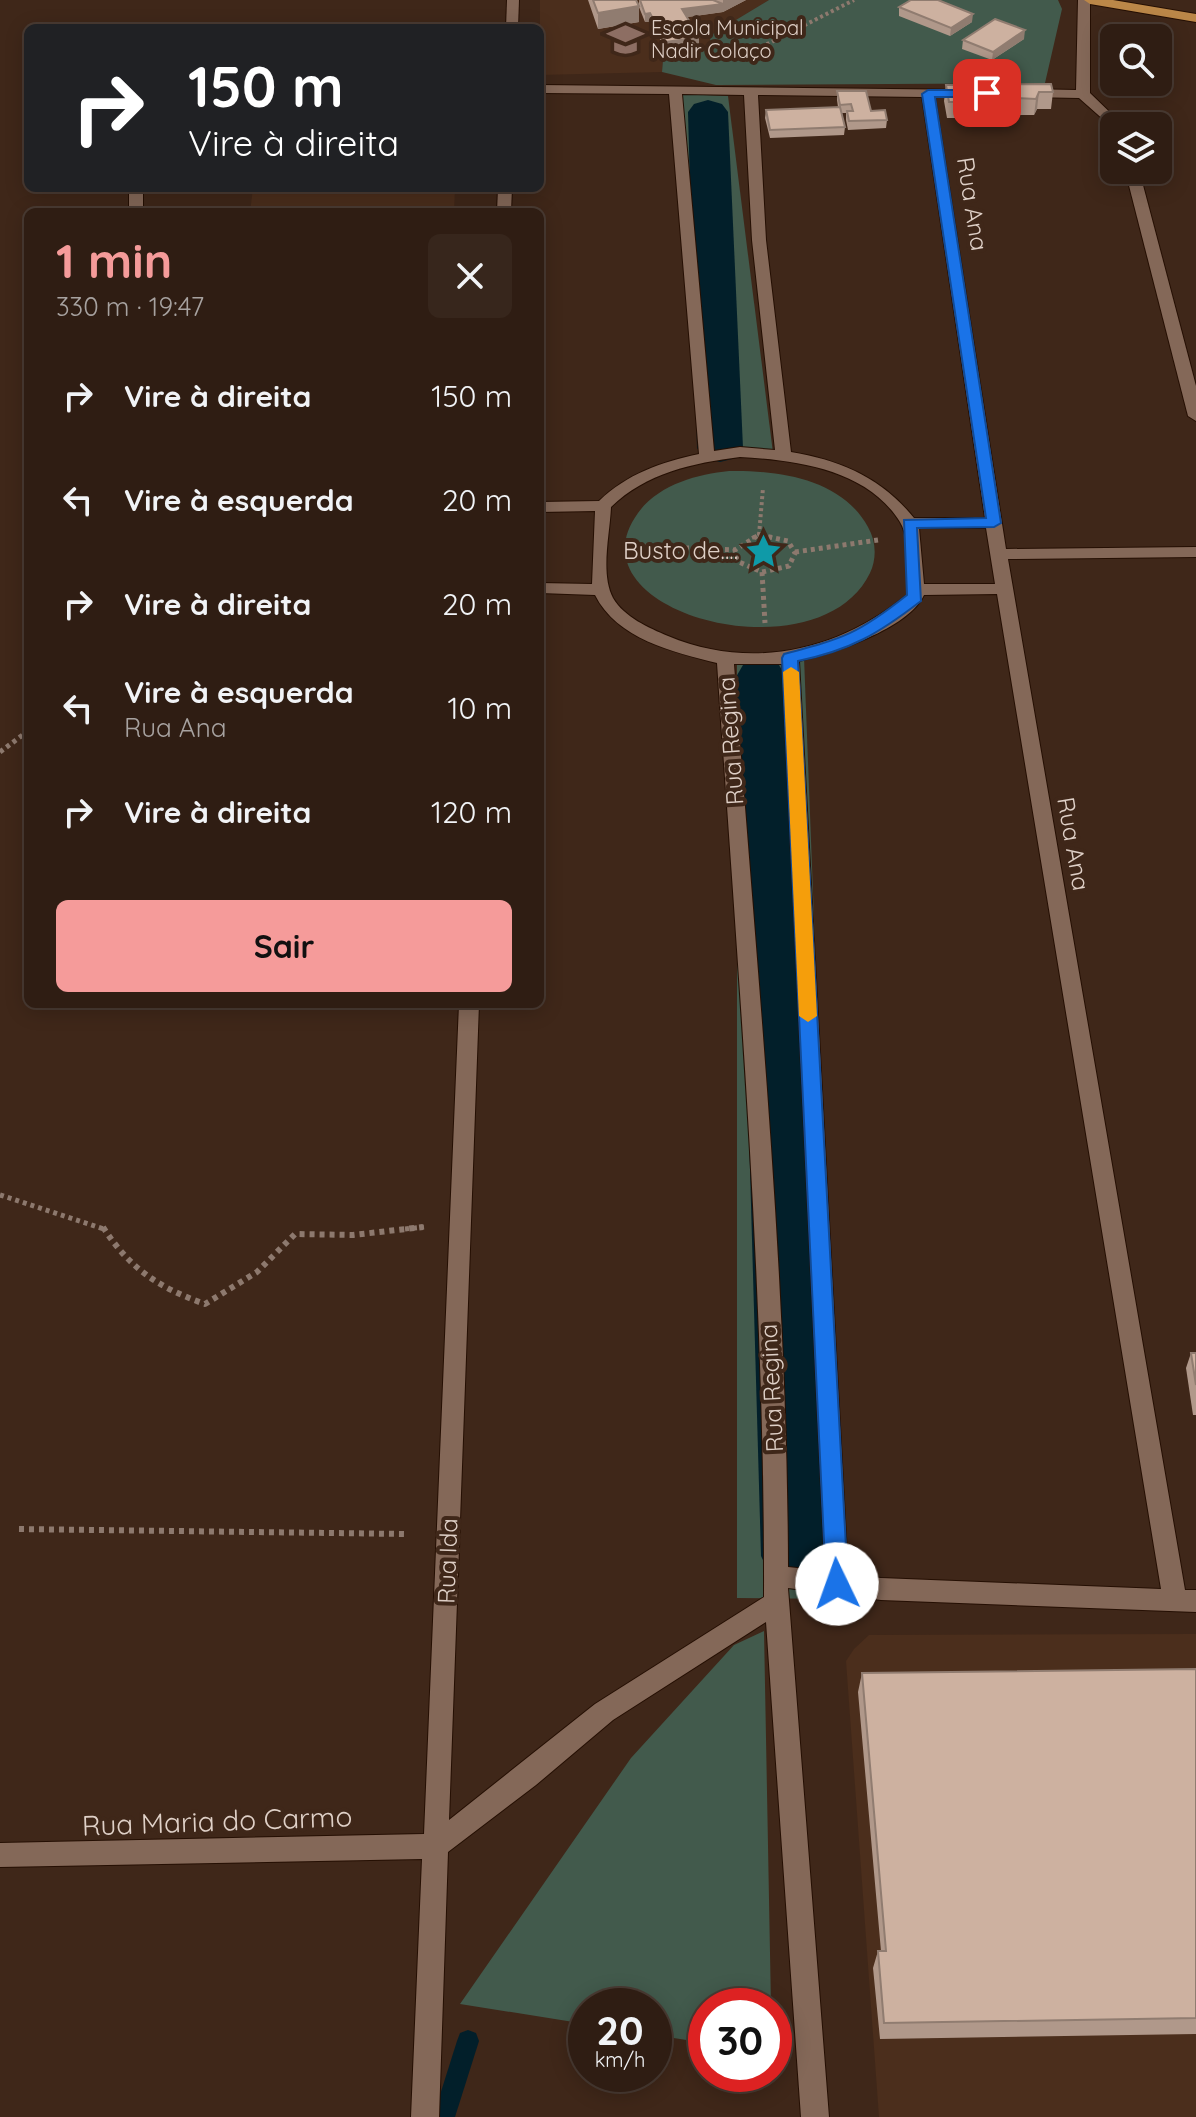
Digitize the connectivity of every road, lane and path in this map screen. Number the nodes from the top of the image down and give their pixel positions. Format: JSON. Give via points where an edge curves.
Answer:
{"nodes":[{"id":1,"x":513,"y":0,"type":"edge"},
{"id":2,"x":854,"y":0,"type":"edge"},
{"id":3,"x":1087,"y":0,"type":"edge"},
{"id":4,"x":1184,"y":0,"type":"edge"},
{"id":5,"x":1196,"y":9,"type":"edge"},
{"id":6,"x":1196,"y":18,"type":"edge"},
{"id":7,"x":512,"y":24,"type":"edge"},
{"id":8,"x":544,"y":89,"type":"edge"},
{"id":9,"x":675,"y":91,"type":"junction"},
{"id":10,"x":987,"y":93,"type":"edge"},
{"id":11,"x":1016,"y":93,"type":"edge"},
{"id":12,"x":751,"y":94,"type":"junction"},
{"id":13,"x":928,"y":94,"type":"junction"},
{"id":14,"x":1083,"y":94,"type":"junction"},
{"id":15,"x":1102,"y":112,"type":"edge"},
{"id":16,"x":1136,"y":184,"type":"edge"},
{"id":17,"x":1196,"y":416,"type":"edge"},
{"id":18,"x":783,"y":454,"type":"junction"},
{"id":19,"x":707,"y":456,"type":"junction"},
{"id":20,"x":764,"y":479,"type":"dead end"},
{"id":21,"x":603,"y":506,"type":"junction"},
{"id":22,"x":544,"y":507,"type":"edge"},
{"id":23,"x":909,"y":523,"type":"junction"},
{"id":24,"x":994,"y":523,"type":"junction"},
{"id":25,"x":759,"y":535,"type":"junction"},
{"id":26,"x":883,"y":539,"type":"dead end"},
{"id":27,"x":629,"y":545,"type":"dead end"},
{"id":28,"x":735,"y":550,"type":"junction"},
{"id":29,"x":795,"y":552,"type":"junction"},
{"id":30,"x":1196,"y":552,"type":"edge"},
{"id":31,"x":998,"y":554,"type":"junction"},
{"id":32,"x":762,"y":572,"type":"junction"},
{"id":33,"x":544,"y":588,"type":"edge"},
{"id":34,"x":1004,"y":589,"type":"junction"},
{"id":35,"x":601,"y":590,"type":"junction"},
{"id":36,"x":916,"y":590,"type":"junction"},
{"id":37,"x":766,"y":637,"type":"dead end"},
{"id":38,"x":725,"y":658,"type":"junction"},
{"id":39,"x":790,"y":658,"type":"junction"},
{"id":40,"x":24,"y":734,"type":"edge"},
{"id":41,"x":0,"y":752,"type":"edge"},
{"id":42,"x":469,"y":1008,"type":"edge"},
{"id":43,"x":0,"y":1195,"type":"edge"},
{"id":44,"x":461,"y":1224,"type":"junction"},
{"id":45,"x":19,"y":1529,"type":"dead end"},
{"id":46,"x":449,"y":1534,"type":"junction"},
{"id":47,"x":837,"y":1584,"type":"junction"},
{"id":48,"x":776,"y":1589,"type":"junction"},
{"id":49,"x":1186,"y":1601,"type":"edge"},
{"id":50,"x":436,"y":1846,"type":"junction"},
{"id":51,"x":0,"y":1855,"type":"edge"},
{"id":52,"x":425,"y":2117,"type":"edge"},
{"id":53,"x":815,"y":2117,"type":"edge"}],
"edges":[{"from":1,"to":7,"type":"street"},
{"from":2,"to":9,"type":"path"},
{"from":3,"to":6,"type":"main road"},
{"from":3,"to":14,"type":"street"},
{"from":4,"to":5,"type":"main road"},
{"from":8,"to":9,"type":"street"},
{"from":9,"to":12,"type":"street"},
{"from":9,"to":19,"type":"street"},
{"from":10,"to":13,"type":"street"},
{"from":11,"to":14,"type":"street"},
{"from":12,"to":13,"type":"street"},
{"from":12,"to":18,"type":"street","via":[[759,240]]},
{"from":13,"to":24,"type":"street","name":"Rua Ana"},
{"from":14,"to":15,"type":"street"},
{"from":16,"to":17,"type":"street"},
{"from":18,"to":19,"type":"street"},
{"from":18,"to":23,"type":"street","via":[[856,476],[888,498]]},
{"from":19,"to":21,"type":"street","via":[[662,468]]},
{"from":20,"to":25,"type":"path"},
{"from":21,"to":22,"type":"street"},
{"from":21,"to":35,"type":"street"},
{"from":23,"to":24,"type":"street"},
{"from":23,"to":36,"type":"street"},
{"from":24,"to":31,"type":"street","name":"Rua Ana"},
{"from":25,"to":28,"type":"path","via":[[743,540]]},
{"from":25,"to":29,"type":"path","via":[[788,541]]},
{"from":26,"to":29,"type":"path"},
{"from":27,"to":28,"type":"path"},
{"from":28,"to":32,"type":"path","via":[[739,562]]},
{"from":29,"to":32,"type":"path","via":[[789,566]]},
{"from":30,"to":31,"type":"street"},
{"from":31,"to":34,"type":"street","name":"Rua Ana"},
{"from":32,"to":37,"type":"path"},
{"from":33,"to":35,"type":"street"},
{"from":34,"to":36,"type":"street"},
{"from":34,"to":49,"type":"street","name":"Rua Ana"},
{"from":35,"to":38,"type":"street","via":[[626,622],[673,647]]},
{"from":36,"to":39,"type":"street","via":[[896,615],[872,631],[834,648]]},
{"from":38,"to":39,"type":"street"},
{"from":38,"to":48,"type":"street","name":"Rua Regina","via":[[765,1225]]},
{"from":39,"to":47,"type":"street"},
{"from":40,"to":41,"type":"path"},
{"from":42,"to":44,"type":"street","name":"Rua Ida"},
{"from":43,"to":44,"type":"path","via":[[102,1226],[121,1258],[161,1290],[205,1304],[257,1272],[295,1234],[353,1235]]},
{"from":44,"to":46,"type":"street","name":"Rua Ida"},
{"from":45,"to":46,"type":"path"},
{"from":46,"to":50,"type":"street","name":"Rua Ida"},
{"from":47,"to":48,"type":"street"},
{"from":47,"to":49,"type":"street"},
{"from":48,"to":50,"type":"street","via":[[604,1712]]},
{"from":48,"to":53,"type":"street","name":"Rua Regina"},
{"from":50,"to":51,"type":"street","name":"Rua Maria do Carmo"},
{"from":50,"to":52,"type":"street","name":"Rua Ida"}]}
